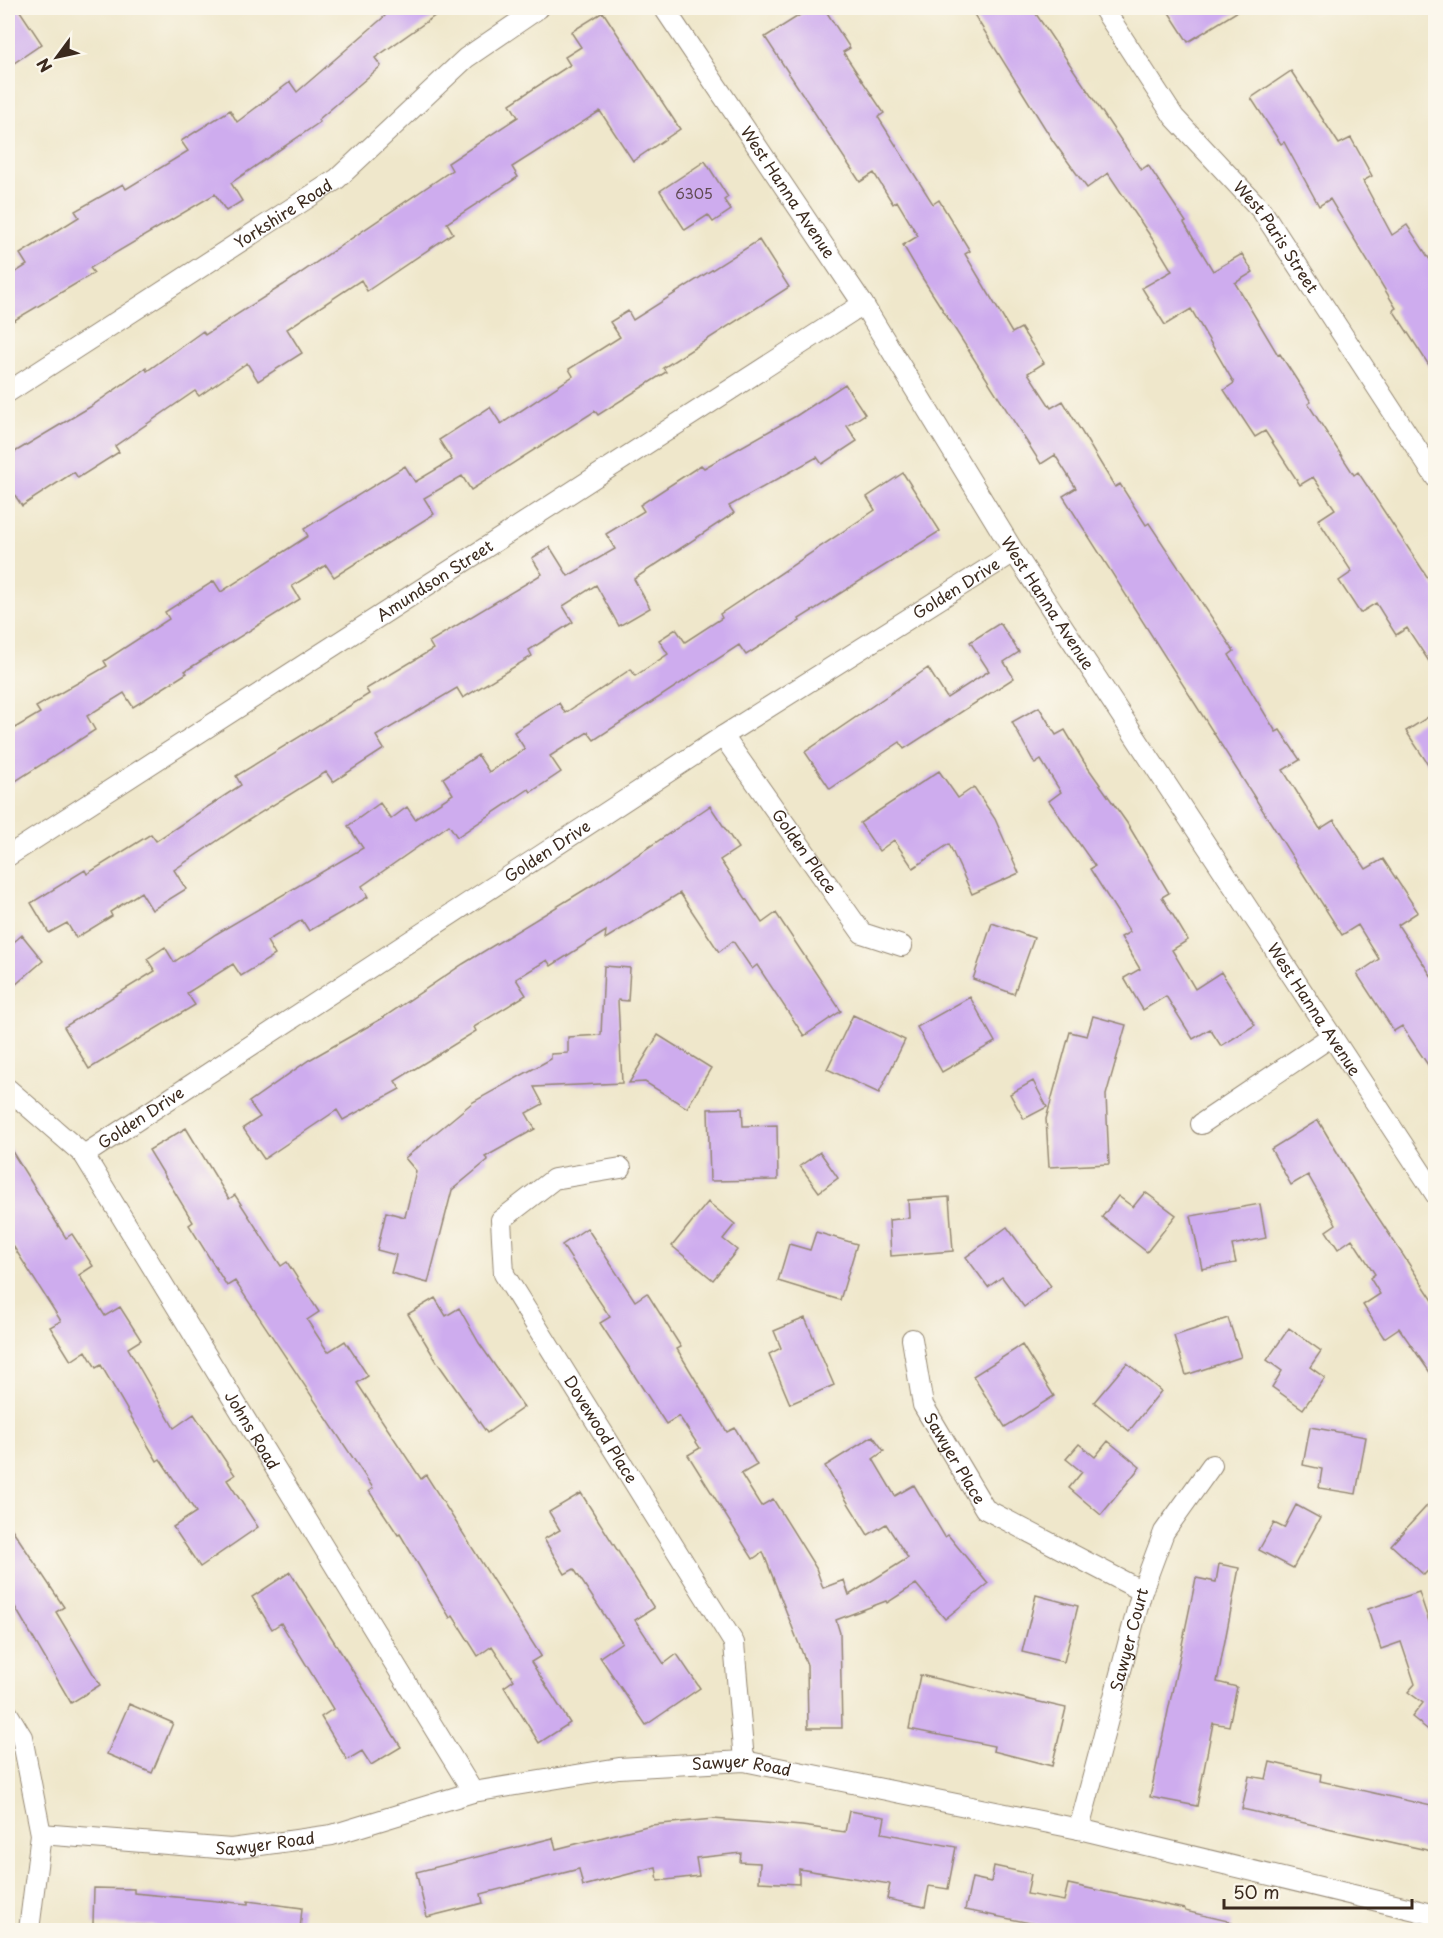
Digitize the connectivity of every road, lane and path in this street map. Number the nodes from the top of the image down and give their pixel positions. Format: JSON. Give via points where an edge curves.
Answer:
{"nodes":[{"id":1,"x":539,"y":8,"type":"edge"},
{"id":2,"x":664,"y":8,"type":"edge"},
{"id":3,"x":1102,"y":8,"type":"edge"},
{"id":4,"x":863,"y":304,"type":"junction"},
{"id":5,"x":8,"y":392,"type":"edge"},
{"id":6,"x":1436,"y":478,"type":"edge"},
{"id":7,"x":1014,"y":552,"type":"junction"},
{"id":8,"x":723,"y":736,"type":"junction"},
{"id":9,"x":8,"y":856,"type":"edge"},
{"id":10,"x":902,"y":946,"type":"dead end"},
{"id":11,"x":1332,"y":1036,"type":"junction"},
{"id":12,"x":8,"y":1089,"type":"edge"},
{"id":13,"x":1201,"y":1124,"type":"dead end"},
{"id":14,"x":84,"y":1155,"type":"junction"},
{"id":15,"x":621,"y":1168,"type":"dead end"},
{"id":16,"x":1436,"y":1195,"type":"edge"},
{"id":17,"x":912,"y":1339,"type":"dead end"},
{"id":18,"x":1212,"y":1464,"type":"dead end"},
{"id":19,"x":1142,"y":1592,"type":"junction"},
{"id":20,"x":8,"y":1714,"type":"edge"},
{"id":21,"x":744,"y":1761,"type":"junction"},
{"id":22,"x":473,"y":1792,"type":"junction"},
{"id":23,"x":1079,"y":1829,"type":"junction"},
{"id":24,"x":40,"y":1834,"type":"junction"},
{"id":25,"x":1436,"y":1915,"type":"edge"},
{"id":26,"x":29,"y":1930,"type":"edge"}],
"edges":[{"from":1,"to":5,"type":"street","name":"Yorkshire Road","via":[[466,58],[337,179]]},
{"from":2,"to":4,"type":"street","name":"West Hanna Avenue"},
{"from":3,"to":6,"type":"street","name":"West Paris Street","via":[[1174,117],[1262,211]]},
{"from":4,"to":7,"type":"street","name":"West Hanna Avenue"},
{"from":4,"to":9,"type":"street","name":"Amundson Street"},
{"from":7,"to":8,"type":"street","name":"Golden Drive"},
{"from":7,"to":11,"type":"street","name":"West Hanna Avenue"},
{"from":8,"to":10,"type":"street","name":"Golden Place","via":[[862,933]]},
{"from":8,"to":14,"type":"street","name":"Golden Drive"},
{"from":11,"to":13,"type":"street"},
{"from":11,"to":16,"type":"street","name":"West Hanna Avenue"},
{"from":12,"to":14,"type":"street","name":"Johns Road"},
{"from":14,"to":22,"type":"street","name":"Johns Road"},
{"from":15,"to":21,"type":"street","name":"Dovewood Place","via":[[554,1179],[501,1220],[504,1274],[734,1642]]},
{"from":17,"to":19,"type":"street","name":"Sawyer Place","via":[[923,1405],[986,1509]]},
{"from":18,"to":19,"type":"street","name":"Sawyer Court","via":[[1164,1532]]},
{"from":19,"to":23,"type":"street","name":"Sawyer Court"},
{"from":20,"to":24,"type":"street","via":[[22,1737]]},
{"from":21,"to":22,"type":"street","name":"Sawyer Road","via":[[620,1768]]},
{"from":21,"to":23,"type":"street","name":"Sawyer Road"},
{"from":22,"to":24,"type":"street","name":"Sawyer Road","via":[[332,1835],[231,1849]]},
{"from":23,"to":25,"type":"street","name":"Sawyer Road"},
{"from":24,"to":26,"type":"street"}]}
